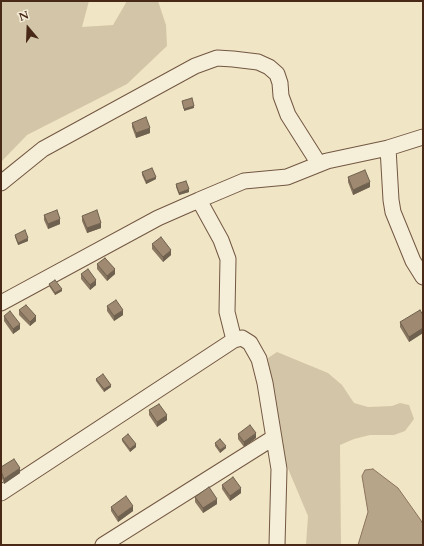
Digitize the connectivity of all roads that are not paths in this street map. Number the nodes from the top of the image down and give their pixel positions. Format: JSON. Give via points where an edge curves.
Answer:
{"nodes":[{"id":1,"x":423,"y":137,"type":"edge"},
{"id":2,"x":388,"y":148,"type":"junction"},
{"id":3,"x":319,"y":164,"type":"junction"},
{"id":4,"x":1,"y":183,"type":"edge"},
{"id":5,"x":199,"y":200,"type":"junction"},
{"id":6,"x":423,"y":277,"type":"edge"},
{"id":7,"x":1,"y":303,"type":"edge"},
{"id":8,"x":234,"y":340,"type":"junction"},
{"id":9,"x":273,"y":438,"type":"junction"},
{"id":10,"x":1,"y":493,"type":"edge"},
{"id":11,"x":274,"y":543,"type":"edge"},
{"id":12,"x":103,"y":545,"type":"edge"}],
"edges":[{"from":1,"to":2,"type":"street"},
{"from":2,"to":3,"type":"street"},
{"from":2,"to":6,"type":"street","via":[[393,212],[413,261]]},
{"from":3,"to":4,"type":"street","via":[[288,115],[277,74],[258,62],[217,58],[195,66],[42,149]]},
{"from":3,"to":5,"type":"street","via":[[287,177],[244,182]]},
{"from":5,"to":7,"type":"street","via":[[158,218]]},
{"from":5,"to":8,"type":"street","via":[[221,240],[228,259],[227,312]]},
{"from":8,"to":9,"type":"street","via":[[242,338],[250,343],[259,359]]},
{"from":8,"to":10,"type":"street"},
{"from":9,"to":11,"type":"street","via":[[279,469]]},
{"from":9,"to":12,"type":"street"}]}
